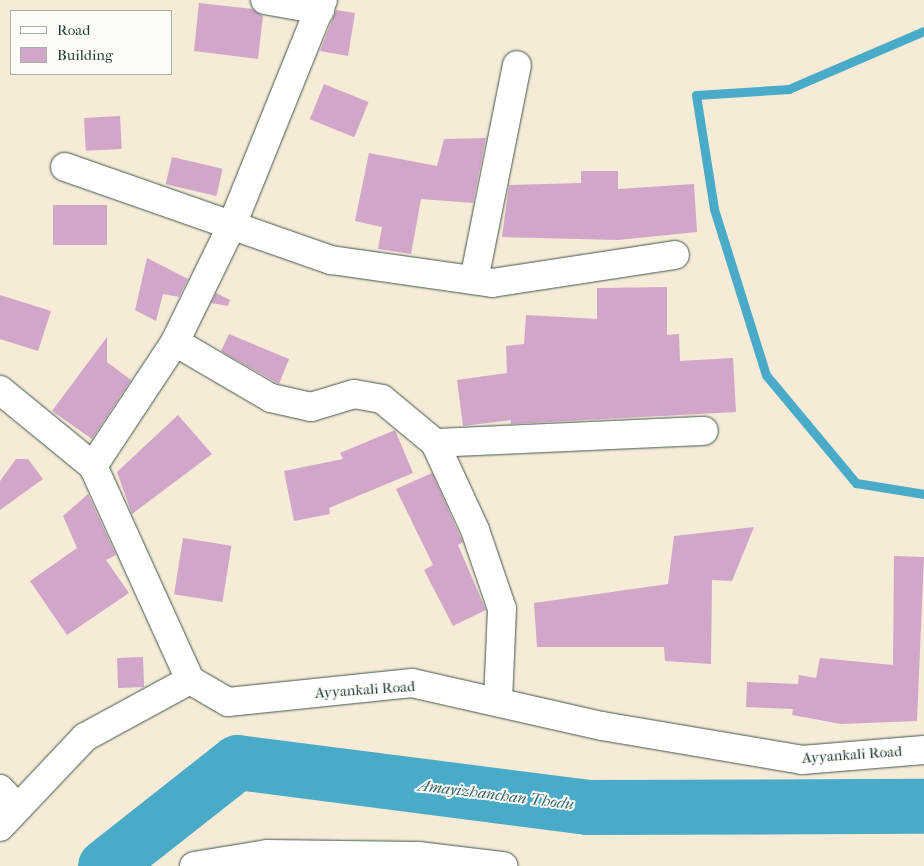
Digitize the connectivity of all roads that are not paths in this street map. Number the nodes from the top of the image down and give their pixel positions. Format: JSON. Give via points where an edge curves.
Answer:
{"nodes":[{"id":1,"x":265,"y":0,"type":"edge"},
{"id":2,"x":322,"y":5,"type":"edge"},
{"id":3,"x":517,"y":65,"type":"dead end"},
{"id":4,"x":65,"y":167,"type":"dead end"},
{"id":5,"x":232,"y":225,"type":"junction"},
{"id":6,"x":675,"y":255,"type":"dead end"},
{"id":7,"x":474,"y":280,"type":"junction"},
{"id":8,"x":175,"y":342,"type":"junction"},
{"id":9,"x":0,"y":390,"type":"edge"},
{"id":10,"x":704,"y":431,"type":"dead end"},
{"id":11,"x":435,"y":443,"type":"junction"},
{"id":12,"x":94,"y":466,"type":"junction"},
{"id":13,"x":190,"y":680,"type":"junction"},
{"id":14,"x":498,"y":702,"type":"junction"},
{"id":15,"x":924,"y":750,"type":"edge"},
{"id":16,"x":6,"y":808,"type":"edge"},
{"id":17,"x":194,"y":866,"type":"edge"},
{"id":18,"x":503,"y":866,"type":"edge"}],
"edges":[{"from":1,"to":2,"type":"street"},
{"from":2,"to":5,"type":"street"},
{"from":3,"to":7,"type":"street"},
{"from":4,"to":5,"type":"street"},
{"from":5,"to":7,"type":"street","via":[[331,260]]},
{"from":5,"to":8,"type":"street"},
{"from":6,"to":7,"type":"street","via":[[492,283]]},
{"from":8,"to":11,"type":"street","via":[[271,398],[311,407],[354,394],[382,399]]},
{"from":8,"to":12,"type":"street"},
{"from":9,"to":12,"type":"street"},
{"from":10,"to":11,"type":"street"},
{"from":11,"to":14,"type":"street","via":[[476,530],[502,609]]},
{"from":12,"to":13,"type":"street"},
{"from":13,"to":14,"type":"street","name":"Ayyankali Road","via":[[228,702],[412,683]]},
{"from":13,"to":16,"type":"street","via":[[85,737]]},
{"from":14,"to":15,"type":"street","name":"Ayyankali Road","via":[[802,760]]},
{"from":17,"to":18,"type":"street","via":[[267,854],[418,856]]}]}
